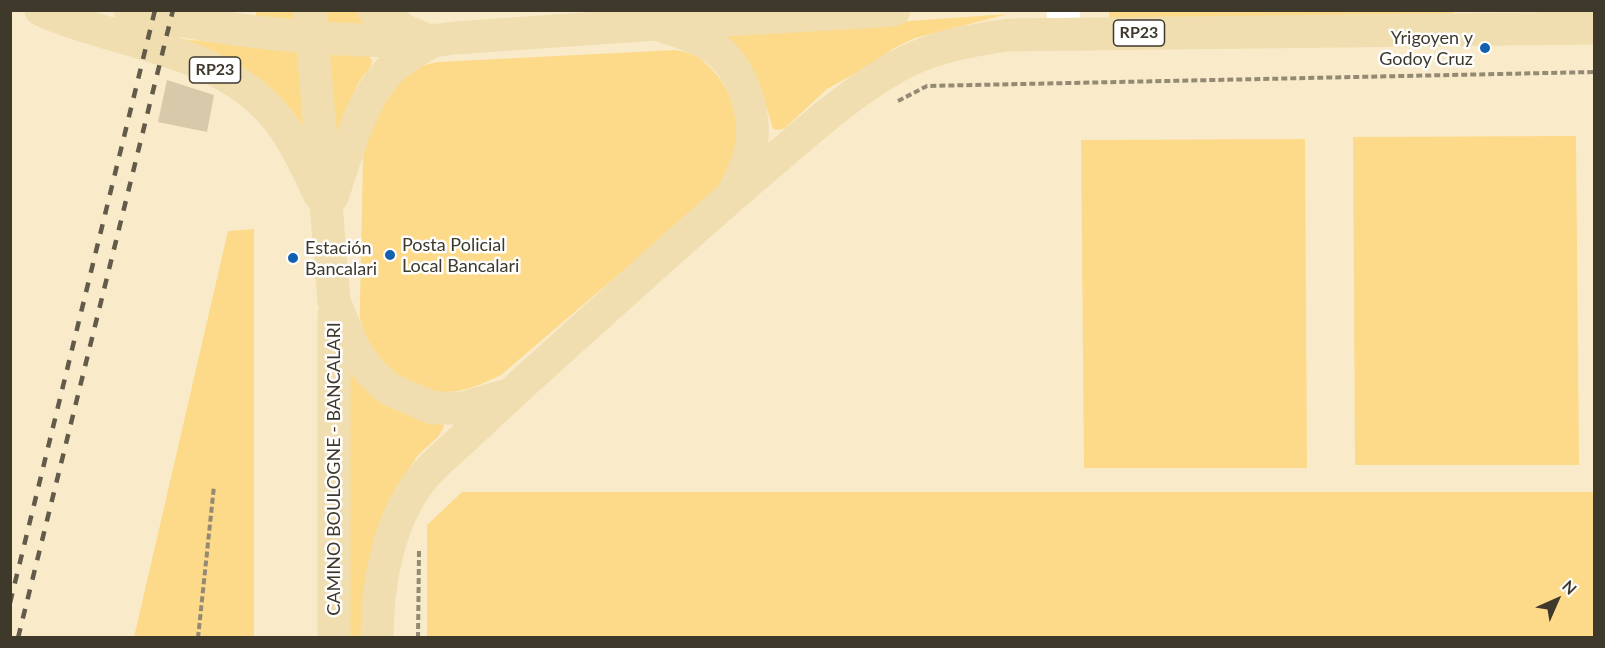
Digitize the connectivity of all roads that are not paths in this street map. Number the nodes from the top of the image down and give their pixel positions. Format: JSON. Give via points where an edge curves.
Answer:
{"nodes":[{"id":1,"x":41,"y":10,"type":"edge"},
{"id":2,"x":130,"y":10,"type":"edge"},
{"id":3,"x":375,"y":10,"type":"edge"},
{"id":4,"x":894,"y":10,"type":"edge"},
{"id":5,"x":230,"y":19,"type":"edge"},
{"id":6,"x":1482,"y":21,"type":"edge"},
{"id":7,"x":1064,"y":22,"type":"edge"},
{"id":8,"x":312,"y":24,"type":"edge"},
{"id":9,"x":657,"y":24,"type":"junction"},
{"id":10,"x":414,"y":27,"type":"edge"},
{"id":11,"x":1594,"y":28,"type":"edge"},
{"id":12,"x":734,"y":194,"type":"junction"},
{"id":13,"x":327,"y":210,"type":"junction"},
{"id":14,"x":334,"y":302,"type":"junction"},
{"id":15,"x":510,"y":395,"type":"junction"},
{"id":16,"x":334,"y":638,"type":"edge"},
{"id":17,"x":377,"y":638,"type":"edge"}],
"edges":[{"from":1,"to":13,"type":"main road","number":"RP23","via":[[68,22],[195,60],[248,91],[267,106],[287,133]]},
{"from":2,"to":5,"type":"main road","number":"RP23"},
{"from":3,"to":10,"type":"main road"},
{"from":4,"to":9,"type":"main road","number":"RP23"},
{"from":5,"to":8,"type":"main road","number":"RP23"},
{"from":6,"to":7,"type":"main road","number":"RP23"},
{"from":6,"to":11,"type":"main road","number":"RP23"},
{"from":7,"to":12,"type":"main road","number":"RP23","via":[[956,42],[894,68],[804,134]]},
{"from":8,"to":10,"type":"main road","number":"RP23"},
{"from":8,"to":13,"type":"main road"},
{"from":9,"to":10,"type":"main road","number":"RP23","via":[[454,38]]},
{"from":9,"to":12,"type":"main road","via":[[713,47],[741,83],[752,112],[752,140]]},
{"from":10,"to":13,"type":"main road","via":[[357,125]]},
{"from":12,"to":15,"type":"main road","number":"RP23"},
{"from":13,"to":14,"type":"main road","number":"RP23"},
{"from":14,"to":15,"type":"main road","number":"RP23","via":[[354,349],[371,373],[389,389],[433,408],[463,408]]},
{"from":14,"to":16,"type":"main road","name":"CAMINO BOULOGNE - BANCALARI"},
{"from":15,"to":17,"type":"main road","via":[[421,479],[404,508],[389,548],[377,611]]}]}
